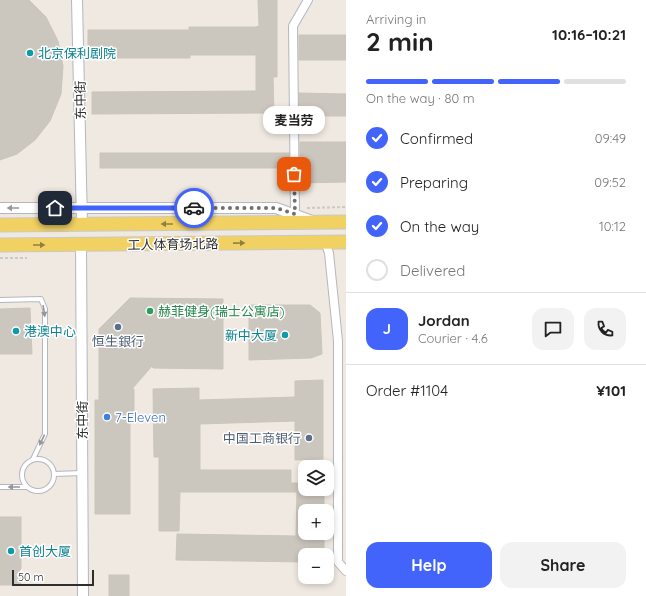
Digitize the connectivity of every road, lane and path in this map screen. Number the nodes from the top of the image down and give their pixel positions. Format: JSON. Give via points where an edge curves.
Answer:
{"nodes":[{"id":1,"x":77,"y":0,"type":"edge"},
{"id":2,"x":308,"y":0,"type":"edge"},
{"id":3,"x":346,"y":207,"type":"edge"},
{"id":4,"x":0,"y":208,"type":"edge"},
{"id":5,"x":82,"y":208,"type":"junction"},
{"id":6,"x":295,"y":211,"type":"junction"},
{"id":7,"x":346,"y":222,"type":"edge"},
{"id":8,"x":317,"y":223,"type":"junction"},
{"id":9,"x":82,"y":224,"type":"junction"},
{"id":10,"x":0,"y":225,"type":"edge"},
{"id":11,"x":325,"y":242,"type":"junction"},
{"id":12,"x":346,"y":242,"type":"edge"},
{"id":13,"x":0,"y":245,"type":"edge"},
{"id":14,"x":81,"y":245,"type":"junction"},
{"id":15,"x":0,"y":300,"type":"edge"},
{"id":16,"x":33,"y":459,"type":"junction"},
{"id":17,"x":83,"y":473,"type":"junction"},
{"id":18,"x":54,"y":474,"type":"junction"},
{"id":19,"x":0,"y":487,"type":"edge"},
{"id":20,"x":27,"y":487,"type":"junction"},
{"id":21,"x":346,"y":571,"type":"edge"},
{"id":22,"x":84,"y":596,"type":"edge"}],
"edges":[{"from":1,"to":5,"type":"street","name":"东中街"},
{"from":2,"to":6,"type":"street","via":[[293,26]]},
{"from":3,"to":6,"type":"path"},
{"from":5,"to":4,"type":"street","name":"工人体育场北路","one_way":true},
{"from":5,"to":6,"type":"street","name":"工人体育场北路","via":[[276,208]]},
{"from":5,"to":9,"type":"street","name":"东中街"},
{"from":6,"to":8,"type":"street","name":"工人体育场北路"},
{"from":7,"to":8,"type":"main road","name":"工人体育场北路"},
{"from":8,"to":9,"type":"main road","name":"工人体育场北路","one_way":true},
{"from":9,"to":10,"type":"main road","name":"工人体育场北路"},
{"from":11,"to":12,"type":"main road","name":"工人体育场北路"},
{"from":14,"to":11,"type":"main road","name":"工人体育场北路","one_way":true},
{"from":11,"to":21,"type":"street","via":[[329,253],[338,341],[338,562]]},
{"from":13,"to":14,"type":"main road","name":"工人体育场北路","one_way":true},
{"from":14,"to":17,"type":"street","name":"东中街"},
{"from":15,"to":16,"type":"lane","one_way":true,"via":[[41,299],[44,309],[45,434]]},
{"from":16,"to":18,"type":"lane","via":[[44,459],[51,464]]},
{"from":16,"to":20,"type":"lane","via":[[25,466],[22,475]]},
{"from":17,"to":18,"type":"lane"},
{"from":17,"to":22,"type":"street","name":"东中街"},
{"from":18,"to":20,"type":"lane","via":[[51,485],[43,490]]},
{"from":20,"to":19,"type":"lane","one_way":true}]}
